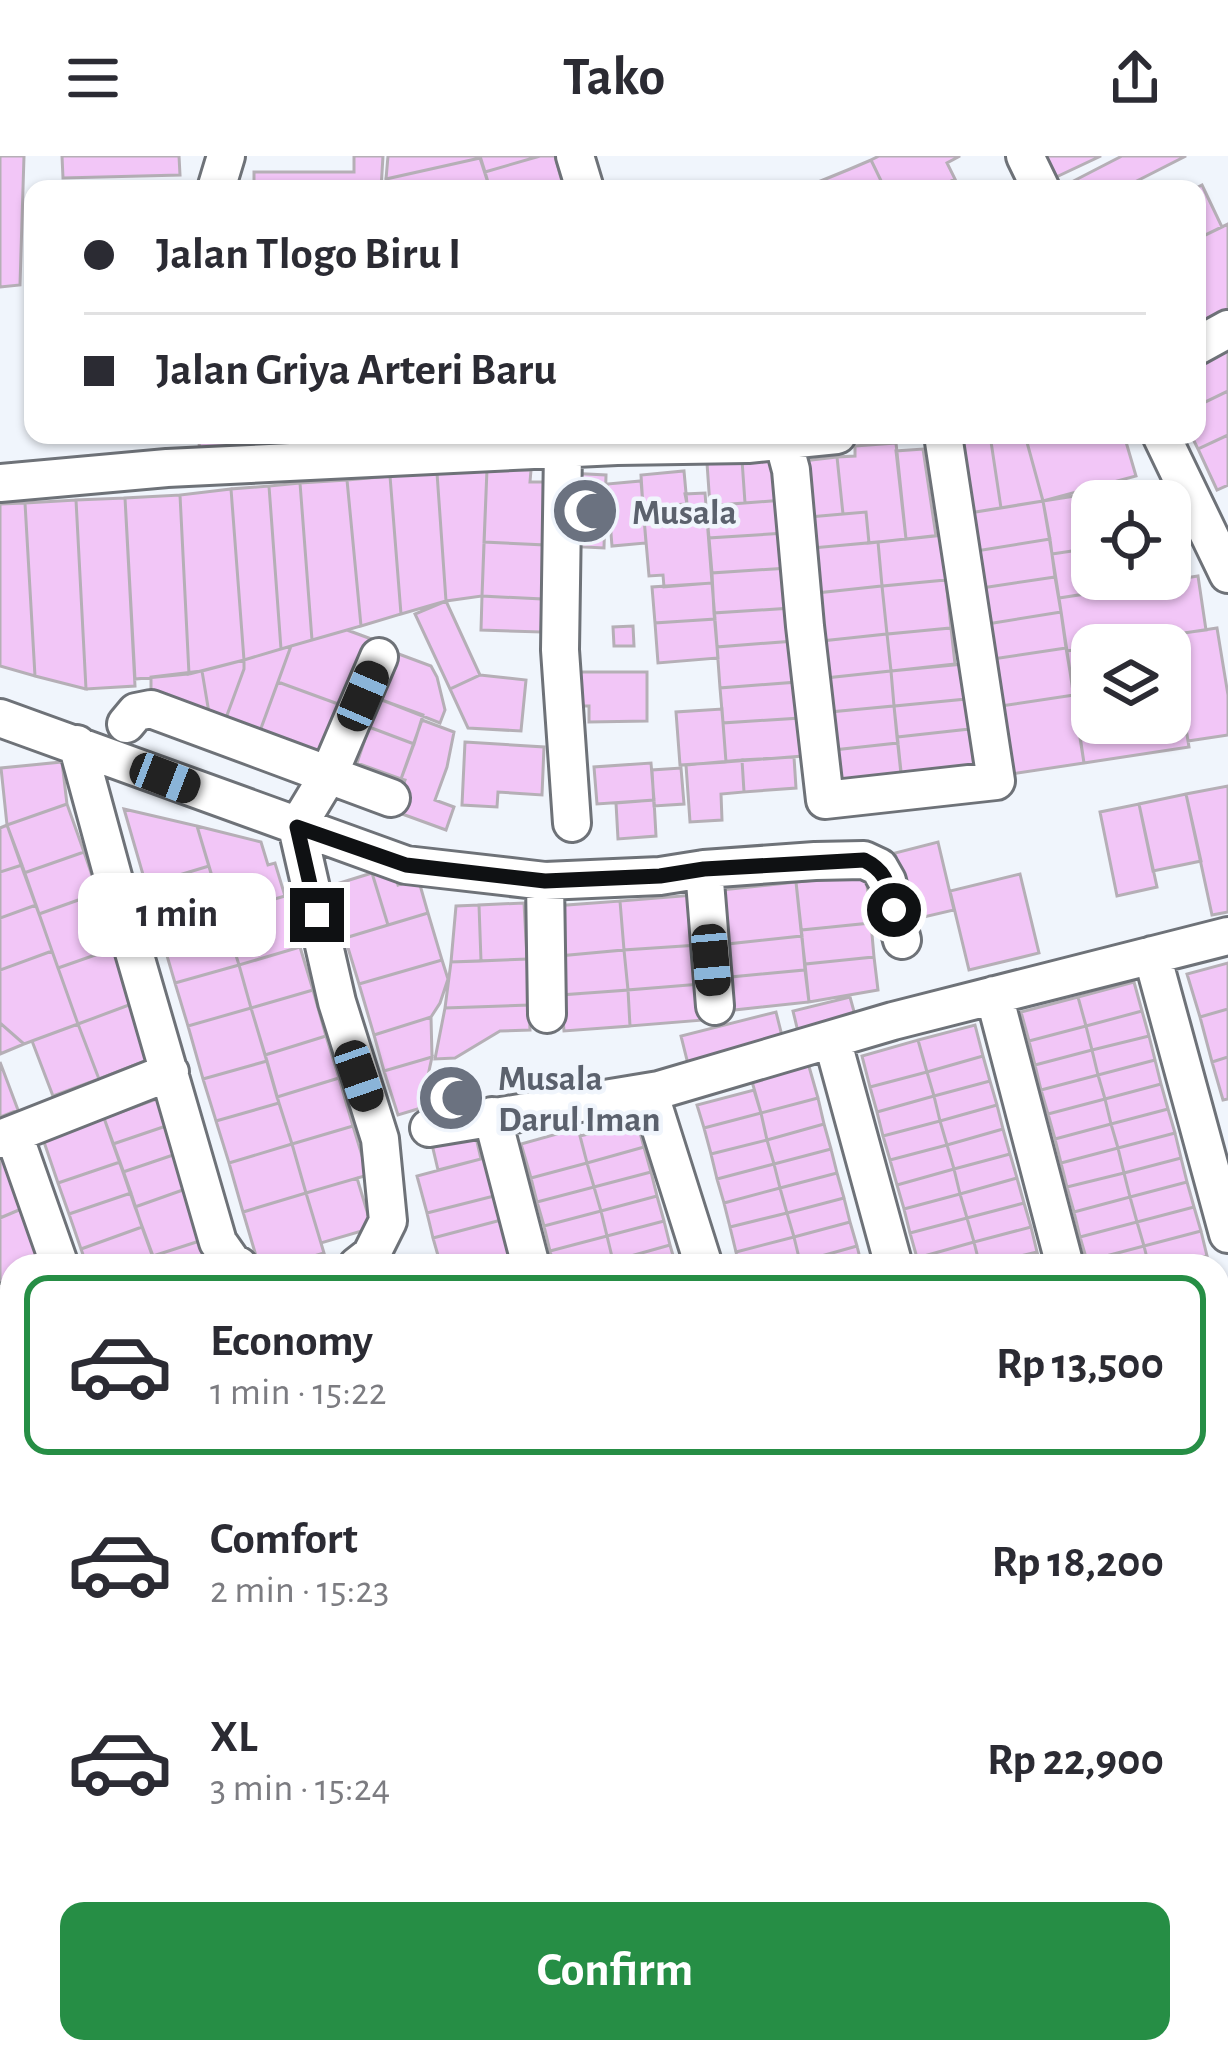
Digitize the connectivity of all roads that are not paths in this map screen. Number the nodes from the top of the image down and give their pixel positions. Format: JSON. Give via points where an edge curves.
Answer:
{"nodes":[{"id":1,"x":755,"y":444,"type":"edge"},
{"id":2,"x":784,"y":444,"type":"edge"},
{"id":3,"x":944,"y":444,"type":"edge"},
{"id":4,"x":1168,"y":444,"type":"edge"},
{"id":5,"x":563,"y":450,"type":"junction"},
{"id":6,"x":168,"y":452,"type":"edge"},
{"id":7,"x":0,"y":483,"type":"edge"},
{"id":8,"x":1213,"y":504,"type":"edge"},
{"id":9,"x":1228,"y":574,"type":"edge"},
{"id":10,"x":380,"y":657,"type":"dead end"},
{"id":11,"x":0,"y":718,"type":"edge"},
{"id":12,"x":126,"y":724,"type":"dead end"},
{"id":13,"x":77,"y":744,"type":"junction"},
{"id":14,"x":329,"y":774,"type":"junction"},
{"id":15,"x":391,"y":798,"type":"dead end"},
{"id":16,"x":572,"y":824,"type":"dead end"},
{"id":17,"x":297,"y":827,"type":"junction"},
{"id":18,"x":704,"y":869,"type":"junction"},
{"id":19,"x":545,"y":881,"type":"junction"},
{"id":20,"x":1228,"y":936,"type":"edge"},
{"id":21,"x":902,"y":940,"type":"dead end"},
{"id":22,"x":1152,"y":955,"type":"junction"},
{"id":23,"x":994,"y":995,"type":"junction"},
{"id":24,"x":715,"y":1006,"type":"dead end"},
{"id":25,"x":547,"y":1014,"type":"dead end"},
{"id":26,"x":832,"y":1039,"type":"junction"},
{"id":27,"x":170,"y":1072,"type":"junction"},
{"id":28,"x":649,"y":1092,"type":"junction"},
{"id":29,"x":492,"y":1116,"type":"junction"},
{"id":30,"x":429,"y":1127,"type":"dead end"},
{"id":31,"x":7,"y":1137,"type":"edge"},
{"id":32,"x":1228,"y":1234,"type":"edge"},
{"id":33,"x":54,"y":1254,"type":"edge"},
{"id":34,"x":226,"y":1254,"type":"edge"},
{"id":35,"x":372,"y":1254,"type":"edge"},
{"id":36,"x":528,"y":1254,"type":"edge"},
{"id":37,"x":700,"y":1254,"type":"edge"},
{"id":38,"x":891,"y":1254,"type":"edge"},
{"id":39,"x":1062,"y":1254,"type":"edge"}],
"edges":[{"from":1,"to":5,"type":"street"},
{"from":2,"to":3,"type":"street","via":[[825,800],[996,782]]},
{"from":4,"to":8,"type":"street"},
{"from":5,"to":6,"type":"street"},
{"from":5,"to":16,"type":"street","via":[[560,650]]},
{"from":6,"to":7,"type":"street"},
{"from":8,"to":9,"type":"street"},
{"from":10,"to":14,"type":"street"},
{"from":11,"to":13,"type":"street"},
{"from":12,"to":14,"type":"street","via":[[151,709]]},
{"from":13,"to":17,"type":"street"},
{"from":13,"to":27,"type":"street"},
{"from":14,"to":15,"type":"street"},
{"from":14,"to":17,"type":"street"},
{"from":17,"to":19,"type":"street","via":[[406,865]]},
{"from":17,"to":35,"type":"street","via":[[337,1002],[380,1139],[388,1221]]},
{"from":18,"to":19,"type":"street"},
{"from":18,"to":21,"type":"street","via":[[864,860],[886,881]]},
{"from":18,"to":24,"type":"street"},
{"from":19,"to":25,"type":"street"},
{"from":20,"to":22,"type":"street"},
{"from":22,"to":23,"type":"street"},
{"from":22,"to":32,"type":"street"},
{"from":23,"to":26,"type":"street"},
{"from":23,"to":39,"type":"street"},
{"from":26,"to":28,"type":"street"},
{"from":26,"to":38,"type":"street"},
{"from":27,"to":31,"type":"street"},
{"from":27,"to":34,"type":"street"},
{"from":28,"to":29,"type":"street"},
{"from":28,"to":37,"type":"street"},
{"from":29,"to":30,"type":"street"},
{"from":29,"to":36,"type":"street"},
{"from":31,"to":33,"type":"street"}]}
